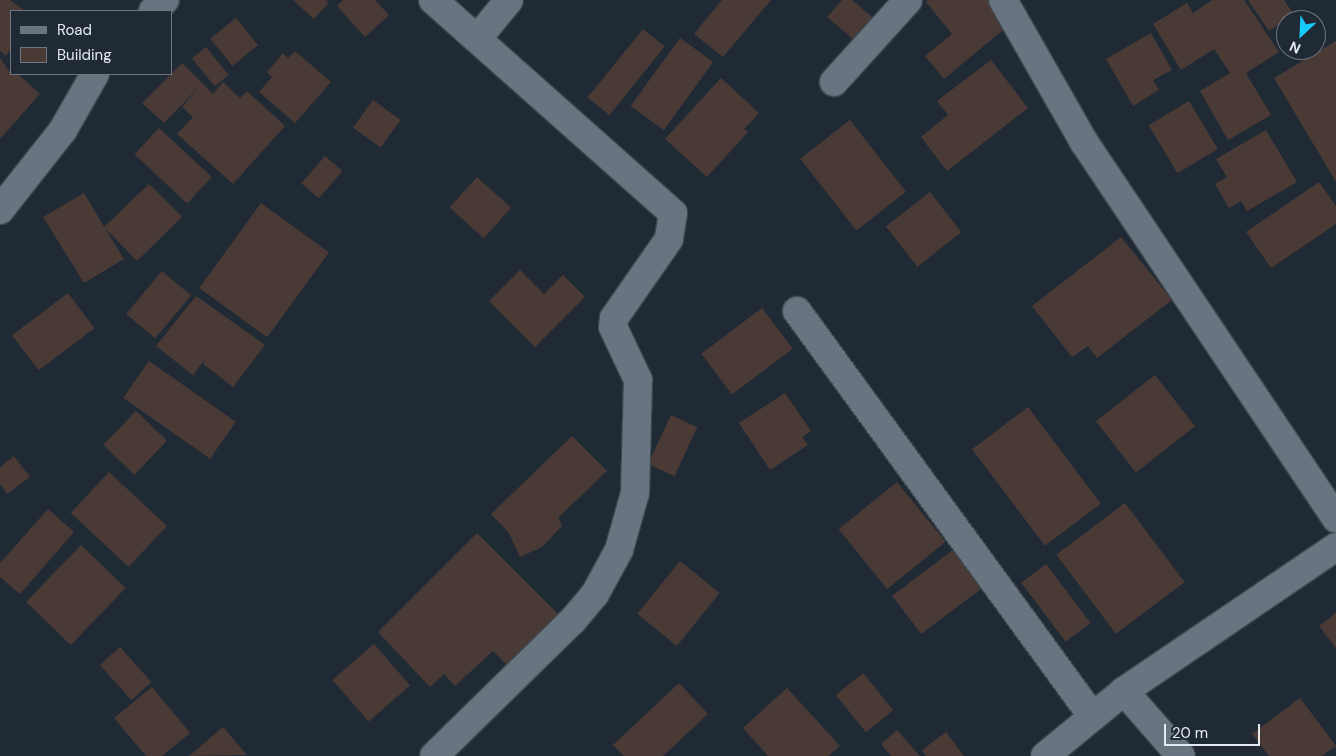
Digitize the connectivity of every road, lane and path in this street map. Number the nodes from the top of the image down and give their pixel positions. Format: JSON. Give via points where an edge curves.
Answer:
{"nodes":[{"id":1,"x":165,"y":0,"type":"edge"},
{"id":2,"x":433,"y":0,"type":"edge"},
{"id":3,"x":509,"y":0,"type":"edge"},
{"id":4,"x":908,"y":0,"type":"edge"},
{"id":5,"x":1003,"y":0,"type":"edge"},
{"id":6,"x":154,"y":10,"type":"edge"},
{"id":7,"x":477,"y":38,"type":"junction"},
{"id":8,"x":94,"y":75,"type":"edge"},
{"id":9,"x":834,"y":82,"type":"dead end"},
{"id":10,"x":0,"y":210,"type":"edge"},
{"id":11,"x":797,"y":311,"type":"dead end"},
{"id":12,"x":1336,"y":518,"type":"edge"},
{"id":13,"x":1336,"y":547,"type":"edge"},
{"id":14,"x":1124,"y":691,"type":"junction"},
{"id":15,"x":1092,"y":717,"type":"junction"},
{"id":16,"x":434,"y":756,"type":"edge"},
{"id":17,"x":1045,"y":756,"type":"edge"},
{"id":18,"x":1181,"y":756,"type":"edge"}],
"edges":[{"from":1,"to":6,"type":"street"},
{"from":2,"to":7,"type":"street"},
{"from":3,"to":7,"type":"street"},
{"from":4,"to":9,"type":"street"},
{"from":5,"to":12,"type":"street","via":[[1084,142]]},
{"from":7,"to":16,"type":"street","via":[[665,203],[673,213],[673,228],[614,318],[613,327],[638,380],[635,493],[619,550],[595,594],[572,621]]},
{"from":8,"to":10,"type":"street","via":[[63,130]]},
{"from":11,"to":15,"type":"street"},
{"from":13,"to":14,"type":"street"},
{"from":14,"to":15,"type":"street"},
{"from":14,"to":18,"type":"street"},
{"from":15,"to":17,"type":"street"}]}
